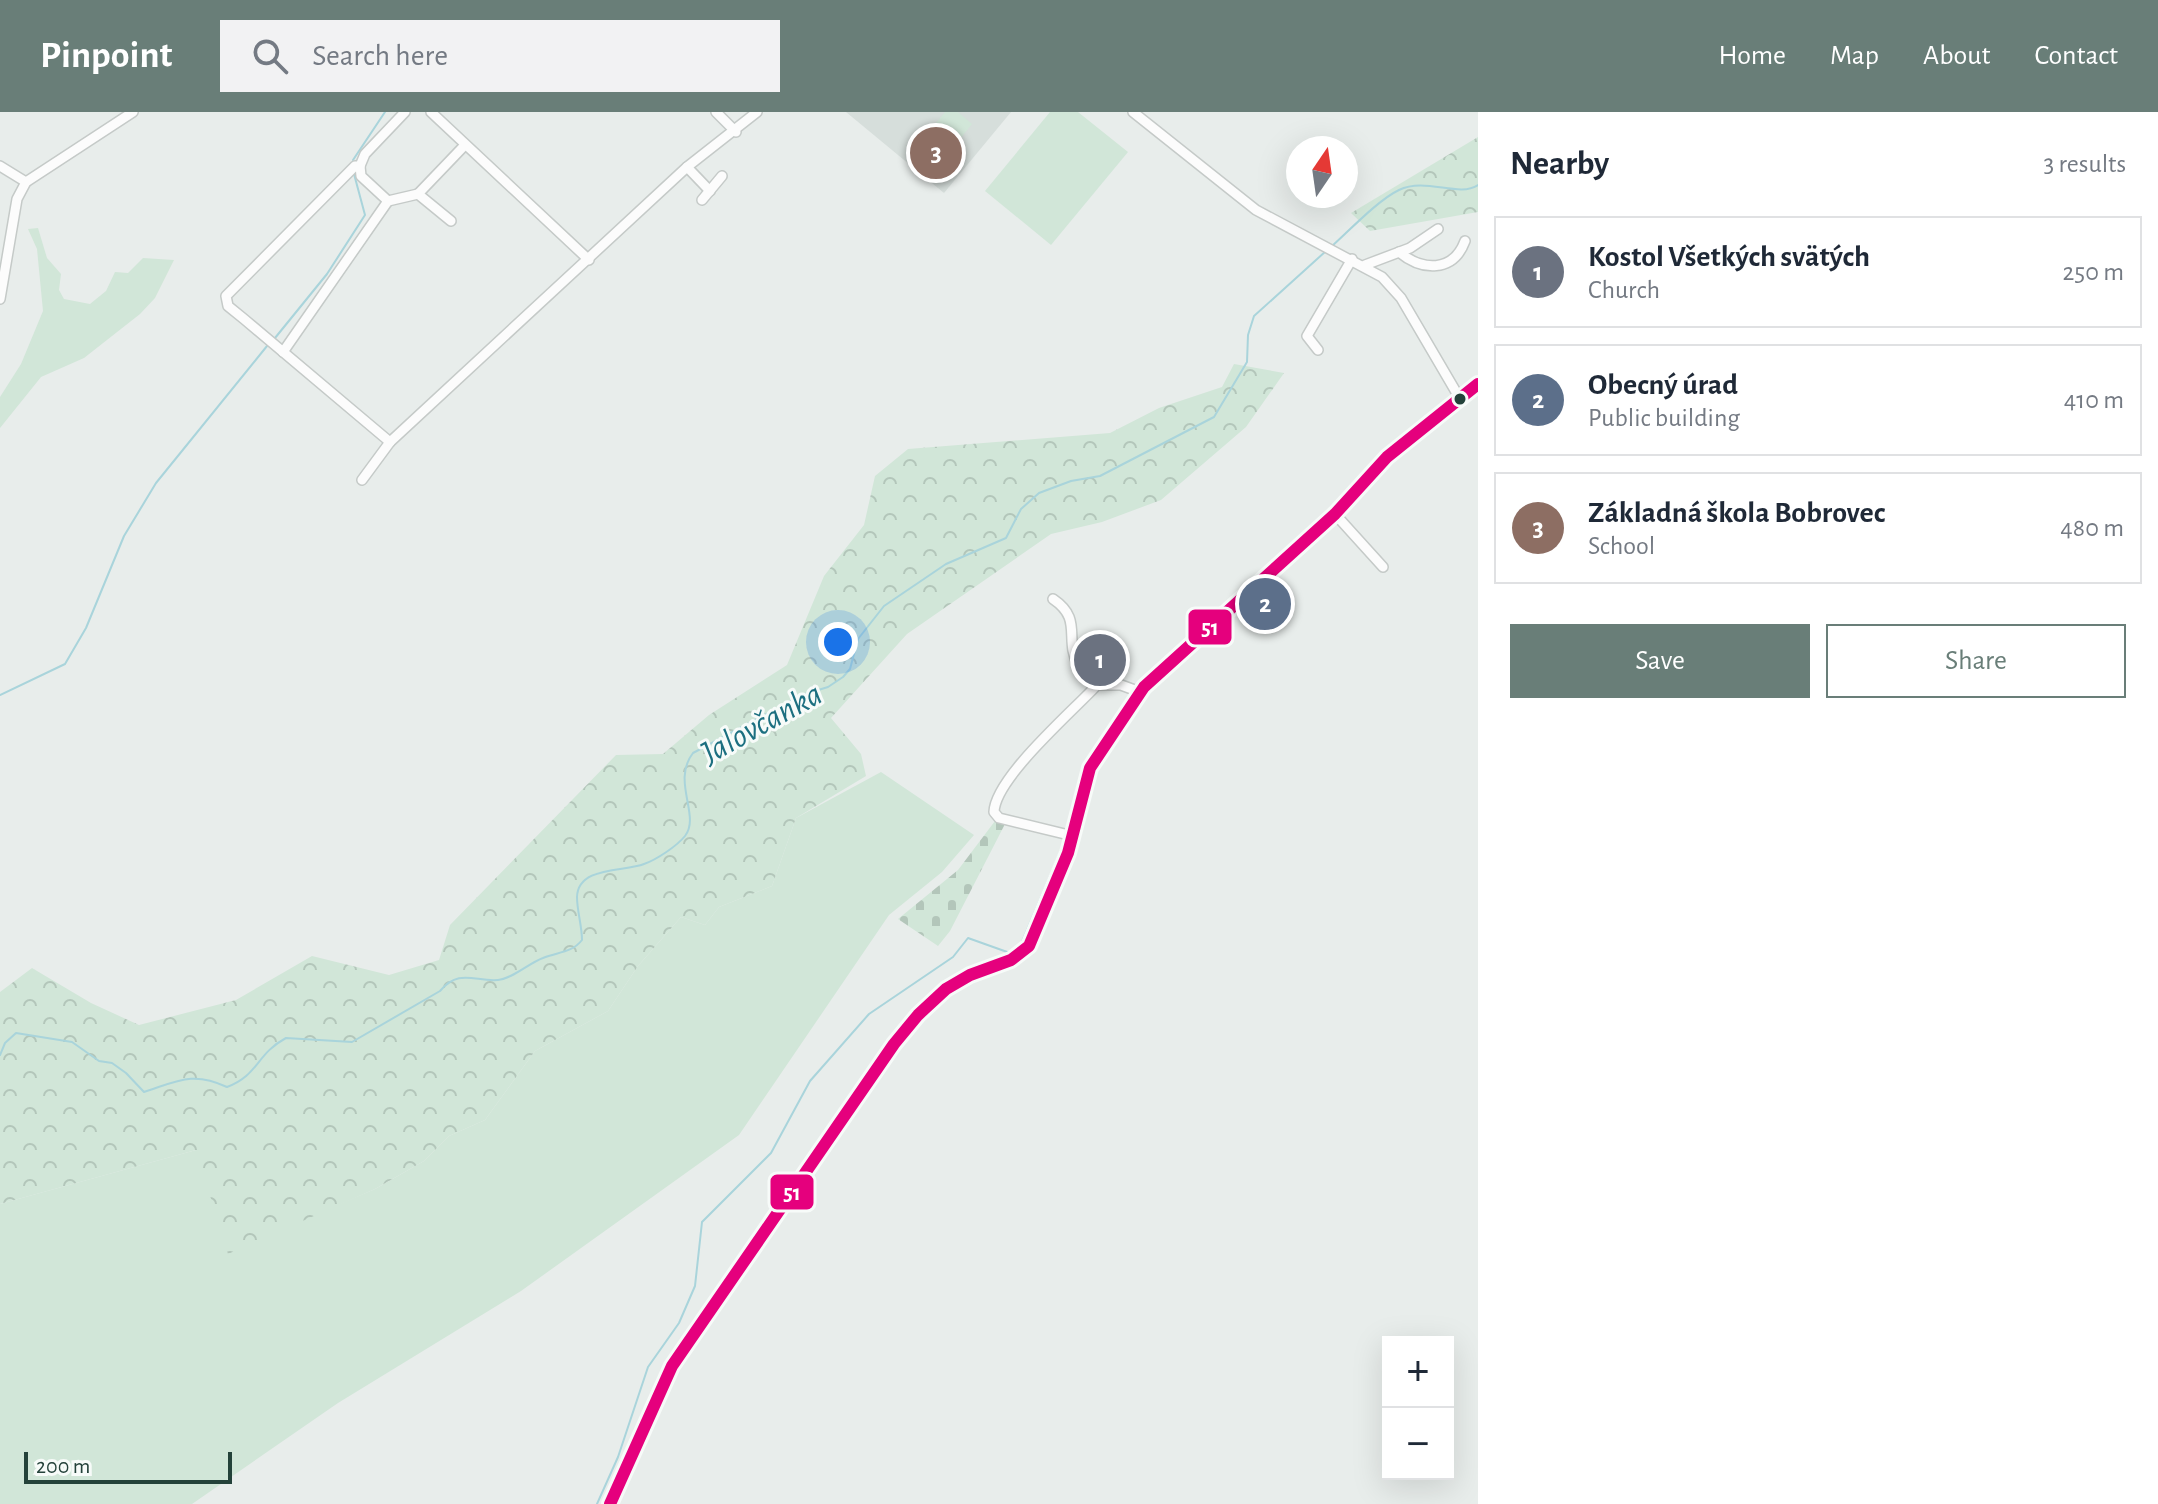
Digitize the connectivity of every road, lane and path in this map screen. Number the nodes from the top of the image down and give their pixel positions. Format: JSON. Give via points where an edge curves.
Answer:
{"nodes":[{"id":1,"x":133,"y":112,"type":"edge"},
{"id":2,"x":405,"y":112,"type":"edge"},
{"id":3,"x":431,"y":112,"type":"edge"},
{"id":4,"x":716,"y":112,"type":"edge"},
{"id":5,"x":757,"y":112,"type":"edge"},
{"id":6,"x":1133,"y":112,"type":"edge"},
{"id":7,"x":736,"y":132,"type":"junction"},
{"id":8,"x":464,"y":146,"type":"junction"},
{"id":9,"x":0,"y":166,"type":"edge"},
{"id":10,"x":360,"y":166,"type":"junction"},
{"id":11,"x":687,"y":167,"type":"junction"},
{"id":12,"x":722,"y":176,"type":"dead end"},
{"id":13,"x":26,"y":182,"type":"junction"},
{"id":14,"x":710,"y":191,"type":"junction"},
{"id":15,"x":418,"y":194,"type":"junction"},
{"id":16,"x":702,"y":200,"type":"dead end"},
{"id":17,"x":388,"y":201,"type":"junction"},
{"id":18,"x":451,"y":221,"type":"dead end"},
{"id":19,"x":1438,"y":229,"type":"dead end"},
{"id":20,"x":1465,"y":241,"type":"dead end"},
{"id":21,"x":1399,"y":252,"type":"junction"},
{"id":22,"x":1352,"y":259,"type":"junction"},
{"id":23,"x":589,"y":260,"type":"junction"},
{"id":24,"x":1365,"y":265,"type":"junction"},
{"id":25,"x":0,"y":299,"type":"edge"},
{"id":26,"x":1318,"y":350,"type":"dead end"},
{"id":27,"x":283,"y":352,"type":"junction"},
{"id":28,"x":1478,"y":384,"type":"edge"},
{"id":29,"x":1459,"y":397,"type":"junction"},
{"id":30,"x":390,"y":442,"type":"junction"},
{"id":31,"x":362,"y":480,"type":"dead end"},
{"id":32,"x":1335,"y":514,"type":"junction"},
{"id":33,"x":1383,"y":567,"type":"dead end"},
{"id":34,"x":1053,"y":599,"type":"dead end"},
{"id":35,"x":1097,"y":685,"type":"junction"},
{"id":36,"x":1140,"y":692,"type":"junction"},
{"id":37,"x":1073,"y":836,"type":"junction"},
{"id":38,"x":610,"y":1504,"type":"edge"}],
"edges":[{"from":1,"to":13,"type":"street"},
{"from":2,"to":10,"type":"street"},
{"from":3,"to":8,"type":"street"},
{"from":4,"to":7,"type":"street"},
{"from":5,"to":7,"type":"street"},
{"from":6,"to":22,"type":"street","via":[[1249,205]]},
{"from":7,"to":11,"type":"street"},
{"from":8,"to":15,"type":"street"},
{"from":8,"to":23,"type":"street"},
{"from":9,"to":13,"type":"street"},
{"from":10,"to":17,"type":"street","via":[[361,176]]},
{"from":10,"to":27,"type":"street","via":[[334,185],[227,292],[228,306]]},
{"from":11,"to":14,"type":"street"},
{"from":11,"to":23,"type":"street"},
{"from":12,"to":14,"type":"street"},
{"from":13,"to":25,"type":"street","via":[[17,199]]},
{"from":14,"to":16,"type":"street"},
{"from":15,"to":17,"type":"street"},
{"from":15,"to":18,"type":"street"},
{"from":17,"to":27,"type":"street"},
{"from":19,"to":21,"type":"street"},
{"from":20,"to":21,"type":"street","via":[[1430,268]]},
{"from":21,"to":24,"type":"street"},
{"from":22,"to":24,"type":"street"},
{"from":22,"to":26,"type":"street","via":[[1307,336]]},
{"from":23,"to":30,"type":"street"},
{"from":24,"to":29,"type":"street","via":[[1401,298]]},
{"from":27,"to":30,"type":"street"},
{"from":28,"to":29,"type":"street"},
{"from":29,"to":32,"type":"street","via":[[1387,457]]},
{"from":30,"to":31,"type":"street"},
{"from":32,"to":33,"type":"street"},
{"from":32,"to":36,"type":"street"},
{"from":34,"to":35,"type":"street","via":[[1067,609],[1079,667]]},
{"from":35,"to":36,"type":"street"},
{"from":35,"to":37,"type":"street","via":[[994,802],[999,818]]},
{"from":36,"to":37,"type":"street","via":[[1090,768]]},
{"from":37,"to":38,"type":"street","via":[[1027,949],[953,984],[918,1015],[787,1195],[670,1369]]}]}
